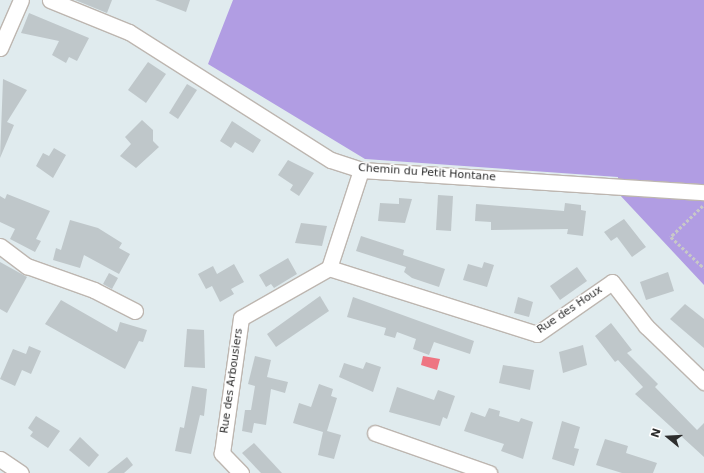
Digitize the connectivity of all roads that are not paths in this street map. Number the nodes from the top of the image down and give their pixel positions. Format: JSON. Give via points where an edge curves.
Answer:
{"nodes":[{"id":1,"x":21,"y":0,"type":"edge"},
{"id":2,"x":50,"y":0,"type":"edge"},
{"id":3,"x":0,"y":48,"type":"edge"},
{"id":4,"x":361,"y":170,"type":"junction"},
{"id":5,"x":704,"y":192,"type":"edge"},
{"id":6,"x":0,"y":246,"type":"edge"},
{"id":7,"x":329,"y":268,"type":"junction"},
{"id":8,"x":135,"y":312,"type":"dead end"},
{"id":9,"x":704,"y":382,"type":"edge"},
{"id":10,"x":375,"y":433,"type":"dead end"},
{"id":11,"x":0,"y":459,"type":"edge"},
{"id":12,"x":21,"y":473,"type":"edge"},
{"id":13,"x":241,"y":473,"type":"edge"},
{"id":14,"x":489,"y":473,"type":"edge"}],
"edges":[{"from":1,"to":3,"type":"street"},
{"from":2,"to":4,"type":"street","name":"Chemin du Petit Hontane","via":[[129,32],[331,160]]},
{"from":4,"to":5,"type":"street","name":"Chemin du Petit Hontane"},
{"from":4,"to":7,"type":"street"},
{"from":6,"to":8,"type":"street","via":[[27,266],[94,290]]},
{"from":7,"to":9,"type":"street","name":"Rue des Houx","via":[[537,334],[612,282],[646,326]]},
{"from":7,"to":13,"type":"street","name":"Rue des Arbousiers","via":[[241,318],[222,453]]},
{"from":10,"to":14,"type":"street"},
{"from":11,"to":12,"type":"street"}]}
